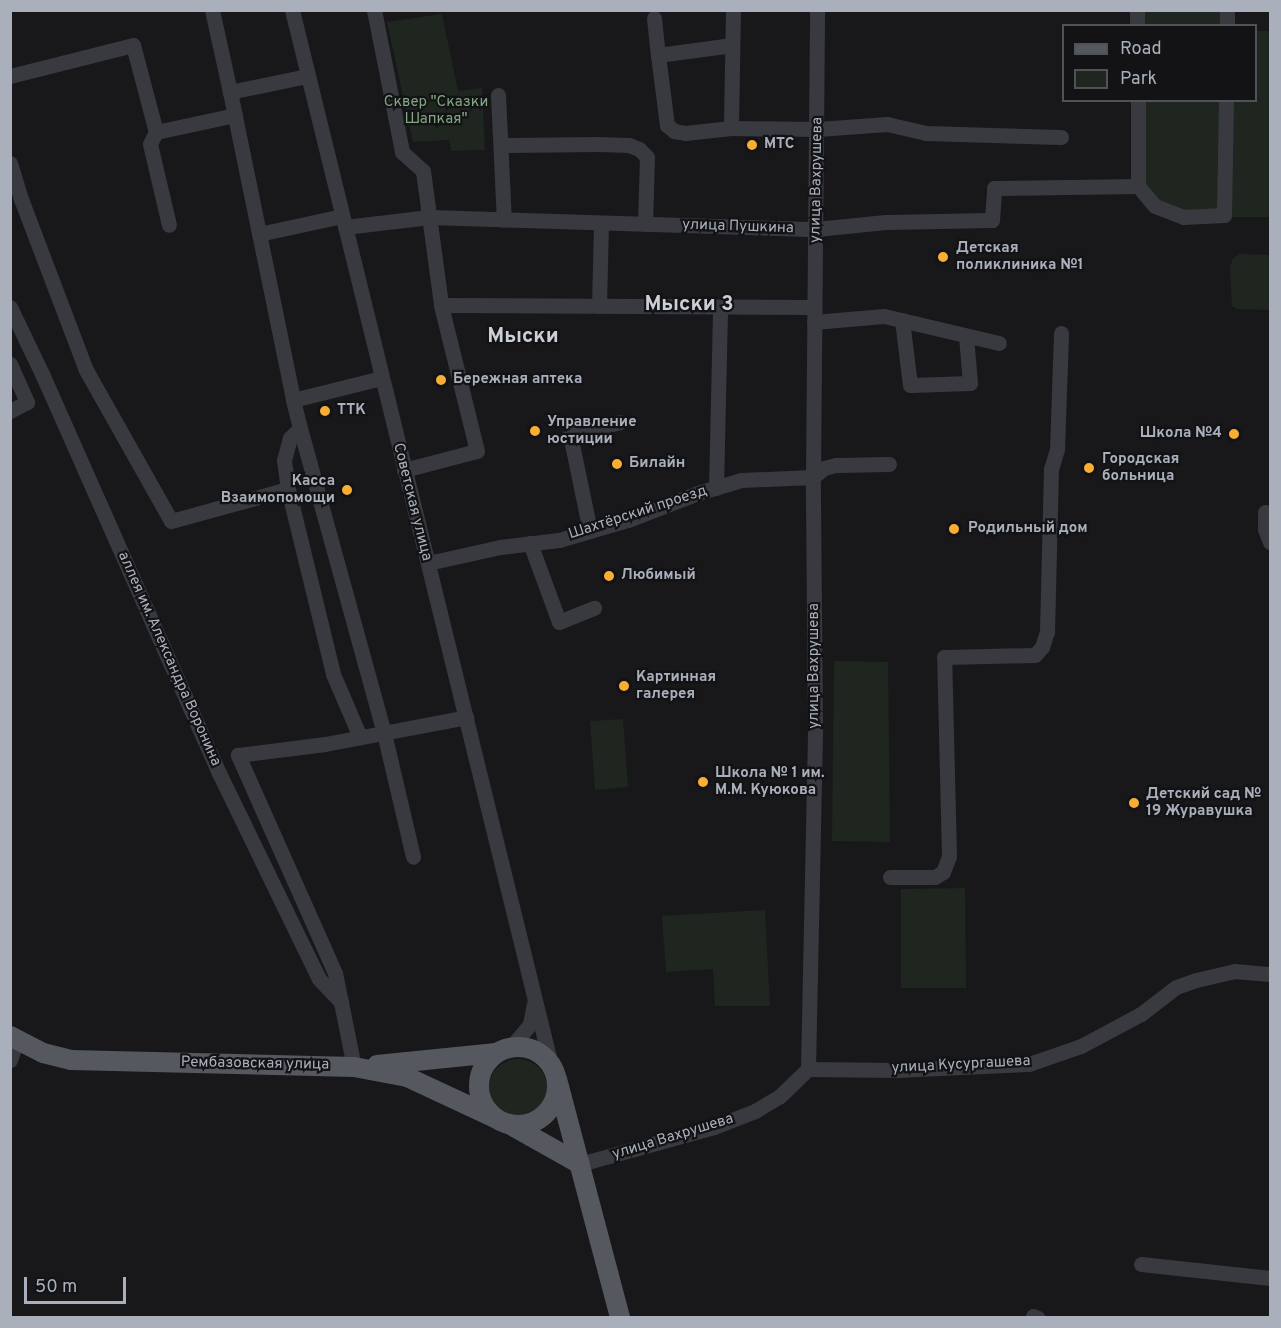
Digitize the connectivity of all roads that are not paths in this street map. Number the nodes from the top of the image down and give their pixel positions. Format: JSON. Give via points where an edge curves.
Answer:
{"nodes":[{"id":1,"x":212,"y":10,"type":"edge"},
{"id":2,"x":292,"y":10,"type":"edge"},
{"id":3,"x":374,"y":10,"type":"edge"},
{"id":4,"x":733,"y":10,"type":"edge"},
{"id":5,"x":817,"y":10,"type":"edge"},
{"id":6,"x":654,"y":18,"type":"dead end"},
{"id":7,"x":732,"y":45,"type":"junction"},
{"id":8,"x":658,"y":55,"type":"junction"},
{"id":9,"x":10,"y":76,"type":"edge"},
{"id":10,"x":307,"y":76,"type":"junction"},
{"id":11,"x":230,"y":92,"type":"junction"},
{"id":12,"x":498,"y":95,"type":"dead end"},
{"id":13,"x":1138,"y":102,"type":"edge"},
{"id":14,"x":1226,"y":102,"type":"edge"},
{"id":15,"x":235,"y":115,"type":"junction"},
{"id":16,"x":731,"y":128,"type":"junction"},
{"id":17,"x":818,"y":129,"type":"junction"},
{"id":18,"x":156,"y":132,"type":"junction"},
{"id":19,"x":1061,"y":137,"type":"dead end"},
{"id":20,"x":501,"y":145,"type":"junction"},
{"id":21,"x":10,"y":162,"type":"edge"},
{"id":22,"x":1138,"y":186,"type":"junction"},
{"id":23,"x":429,"y":218,"type":"junction"},
{"id":24,"x":504,"y":220,"type":"junction"},
{"id":25,"x":343,"y":222,"type":"junction"},
{"id":26,"x":601,"y":223,"type":"junction"},
{"id":27,"x":645,"y":224,"type":"junction"},
{"id":28,"x":169,"y":225,"type":"dead end"},
{"id":29,"x":816,"y":229,"type":"junction"},
{"id":30,"x":259,"y":234,"type":"junction"},
{"id":31,"x":441,"y":305,"type":"junction"},
{"id":32,"x":599,"y":306,"type":"junction"},
{"id":33,"x":720,"y":307,"type":"junction"},
{"id":34,"x":10,"y":308,"type":"edge"},
{"id":35,"x":814,"y":314,"type":"junction"},
{"id":36,"x":902,"y":320,"type":"junction"},
{"id":37,"x":1061,"y":333,"type":"dead end"},
{"id":38,"x":966,"y":336,"type":"junction"},
{"id":39,"x":999,"y":343,"type":"dead end"},
{"id":40,"x":10,"y":364,"type":"edge"},
{"id":41,"x":381,"y":378,"type":"junction"},
{"id":42,"x":293,"y":400,"type":"junction"},
{"id":43,"x":10,"y":411,"type":"edge"},
{"id":44,"x":620,"y":422,"type":"dead end"},
{"id":45,"x":300,"y":428,"type":"junction"},
{"id":46,"x":889,"y":464,"type":"dead end"},
{"id":47,"x":404,"y":470,"type":"junction"},
{"id":48,"x":813,"y":477,"type":"junction"},
{"id":49,"x":716,"y":488,"type":"junction"},
{"id":50,"x":288,"y":489,"type":"junction"},
{"id":51,"x":1265,"y":512,"type":"dead end"},
{"id":52,"x":590,"y":531,"type":"junction"},
{"id":53,"x":1270,"y":542,"type":"edge"},
{"id":54,"x":531,"y":543,"type":"junction"},
{"id":55,"x":428,"y":564,"type":"junction"},
{"id":56,"x":594,"y":608,"type":"dead end"},
{"id":57,"x":466,"y":717,"type":"junction"},
{"id":58,"x":384,"y":733,"type":"junction"},
{"id":59,"x":360,"y":738,"type":"junction"},
{"id":60,"x":413,"y":857,"type":"dead end"},
{"id":61,"x":890,"y":877,"type":"dead end"},
{"id":62,"x":1270,"y":974,"type":"edge"},
{"id":63,"x":535,"y":994,"type":"junction"},
{"id":64,"x":341,"y":1002,"type":"junction"},
{"id":65,"x":14,"y":1038,"type":"edge"},
{"id":66,"x":503,"y":1050,"type":"junction"},
{"id":67,"x":10,"y":1060,"type":"edge"},
{"id":68,"x":354,"y":1067,"type":"junction"},
{"id":69,"x":808,"y":1069,"type":"junction"},
{"id":70,"x":554,"y":1072,"type":"junction"},
{"id":71,"x":502,"y":1121,"type":"junction"},
{"id":72,"x":580,"y":1164,"type":"junction"},
{"id":73,"x":1141,"y":1264,"type":"dead end"},
{"id":74,"x":1270,"y":1278,"type":"edge"},
{"id":75,"x":620,"y":1317,"type":"edge"}],
"edges":[{"from":1,"to":11,"type":"street"},
{"from":2,"to":10,"type":"street","name":"Советская улица"},
{"from":3,"to":23,"type":"street","via":[[402,152],[423,171]]},
{"from":4,"to":7,"type":"street"},
{"from":5,"to":17,"type":"street","name":"улица Вахрушева"},
{"from":6,"to":8,"type":"street"},
{"from":7,"to":8,"type":"street"},
{"from":7,"to":16,"type":"street"},
{"from":8,"to":16,"type":"street","via":[[667,125],[685,133]]},
{"from":9,"to":18,"type":"street","via":[[134,45]]},
{"from":10,"to":11,"type":"street"},
{"from":10,"to":25,"type":"street","name":"Советская улица"},
{"from":11,"to":15,"type":"street"},
{"from":12,"to":20,"type":"street"},
{"from":13,"to":22,"type":"street"},
{"from":14,"to":22,"type":"street","via":[[1224,215],[1183,217],[1155,206]]},
{"from":15,"to":18,"type":"street"},
{"from":15,"to":30,"type":"street"},
{"from":16,"to":17,"type":"street"},
{"from":17,"to":19,"type":"street","via":[[887,124],[926,133]]},
{"from":17,"to":29,"type":"street","name":"улица Вахрушева"},
{"from":18,"to":28,"type":"street","via":[[150,144]]},
{"from":20,"to":24,"type":"street"},
{"from":20,"to":27,"type":"street","via":[[598,144],[639,149],[647,157]]},
{"from":21,"to":50,"type":"street","via":[[86,370],[171,521]]},
{"from":22,"to":29,"type":"street","name":"улица Пушкина","via":[[994,188],[992,220],[886,222]]},
{"from":23,"to":24,"type":"street","name":"улица Пушкина"},
{"from":23,"to":25,"type":"street","name":"улица Пушкина"},
{"from":23,"to":31,"type":"street"},
{"from":24,"to":26,"type":"street","name":"улица Пушкина"},
{"from":25,"to":30,"type":"street","name":"улица Пушкина"},
{"from":25,"to":41,"type":"street","name":"Советская улица"},
{"from":26,"to":27,"type":"street","name":"улица Пушкина"},
{"from":26,"to":32,"type":"street"},
{"from":27,"to":29,"type":"street","name":"улица Пушкина"},
{"from":29,"to":35,"type":"street","name":"улица Вахрушева"},
{"from":30,"to":42,"type":"street"},
{"from":31,"to":32,"type":"street"},
{"from":31,"to":47,"type":"street","via":[[477,451]]},
{"from":32,"to":33,"type":"street"},
{"from":33,"to":35,"type":"street"},
{"from":33,"to":49,"type":"street"},
{"from":34,"to":64,"type":"street","name":"аллея им. Александра Воронина","via":[[219,773],[319,979]]},
{"from":35,"to":36,"type":"street","via":[[884,315]]},
{"from":35,"to":48,"type":"street","name":"улица Вахрушева"},
{"from":36,"to":38,"type":"street"},
{"from":36,"to":38,"type":"street","via":[[910,385],[970,383]]},
{"from":37,"to":61,"type":"street","via":[[1057,449],[1051,469],[1047,632],[1042,648],[1035,655],[944,657],[949,856],[943,872],[935,877]]},
{"from":38,"to":39,"type":"street"},
{"from":40,"to":43,"type":"street","via":[[27,402]]},
{"from":41,"to":42,"type":"street"},
{"from":41,"to":47,"type":"street","name":"Советская улица"},
{"from":42,"to":45,"type":"street"},
{"from":44,"to":52,"type":"street","via":[[570,434]]},
{"from":45,"to":50,"type":"street","via":[[290,438],[284,460]]},
{"from":45,"to":58,"type":"street"},
{"from":46,"to":48,"type":"street","via":[[836,465]]},
{"from":47,"to":55,"type":"street","name":"Советская улица"},
{"from":48,"to":49,"type":"street","name":"Шахтёрский проезд","via":[[741,480]]},
{"from":48,"to":69,"type":"street","name":"улица Вахрушева","via":[[815,727]]},
{"from":49,"to":52,"type":"street","name":"Шахтёрский проезд"},
{"from":50,"to":59,"type":"street","via":[[333,674]]},
{"from":51,"to":53,"type":"street"},
{"from":52,"to":54,"type":"street","name":"Шахтёрский проезд"},
{"from":54,"to":55,"type":"street","name":"Шахтёрский проезд"},
{"from":54,"to":56,"type":"street","via":[[559,622]]},
{"from":55,"to":57,"type":"street","name":"Советская улица"},
{"from":57,"to":58,"type":"street"},
{"from":57,"to":63,"type":"street","name":"Советская улица"},
{"from":58,"to":59,"type":"street"},
{"from":58,"to":60,"type":"street"},
{"from":59,"to":64,"type":"street","via":[[238,755],[336,974]]},
{"from":62,"to":69,"type":"street","name":"улица Кусургашева","via":[[1215,973],[1176,987],[1141,1014],[1091,1041],[1029,1064]]},
{"from":63,"to":66,"type":"street","via":[[530,1024]]},
{"from":63,"to":70,"type":"street","name":"Советская улица"},
{"from":64,"to":68,"type":"street"},
{"from":65,"to":67,"type":"street"},
{"from":65,"to":68,"type":"main road","name":"Рембазовская улица","via":[[42,1053],[71,1060]]},
{"from":66,"to":68,"type":"main road"},
{"from":66,"to":70,"type":"main road","via":[[526,1047],[540,1054]]},
{"from":66,"to":71,"type":"main road","via":[[482,1070],[479,1093],[484,1107]]},
{"from":68,"to":71,"type":"main road","name":"Рембазовская улица","via":[[407,1077]]},
{"from":69,"to":72,"type":"street","name":"улица Вахрушева","via":[[780,1096],[755,1111],[714,1127]]},
{"from":70,"to":71,"type":"main road","via":[[556,1094],[550,1108],[532,1122]]},
{"from":70,"to":72,"type":"main road"},
{"from":71,"to":72,"type":"main road","name":"Рембазовская улица"},
{"from":72,"to":75,"type":"main road"},
{"from":73,"to":74,"type":"street"}]}
